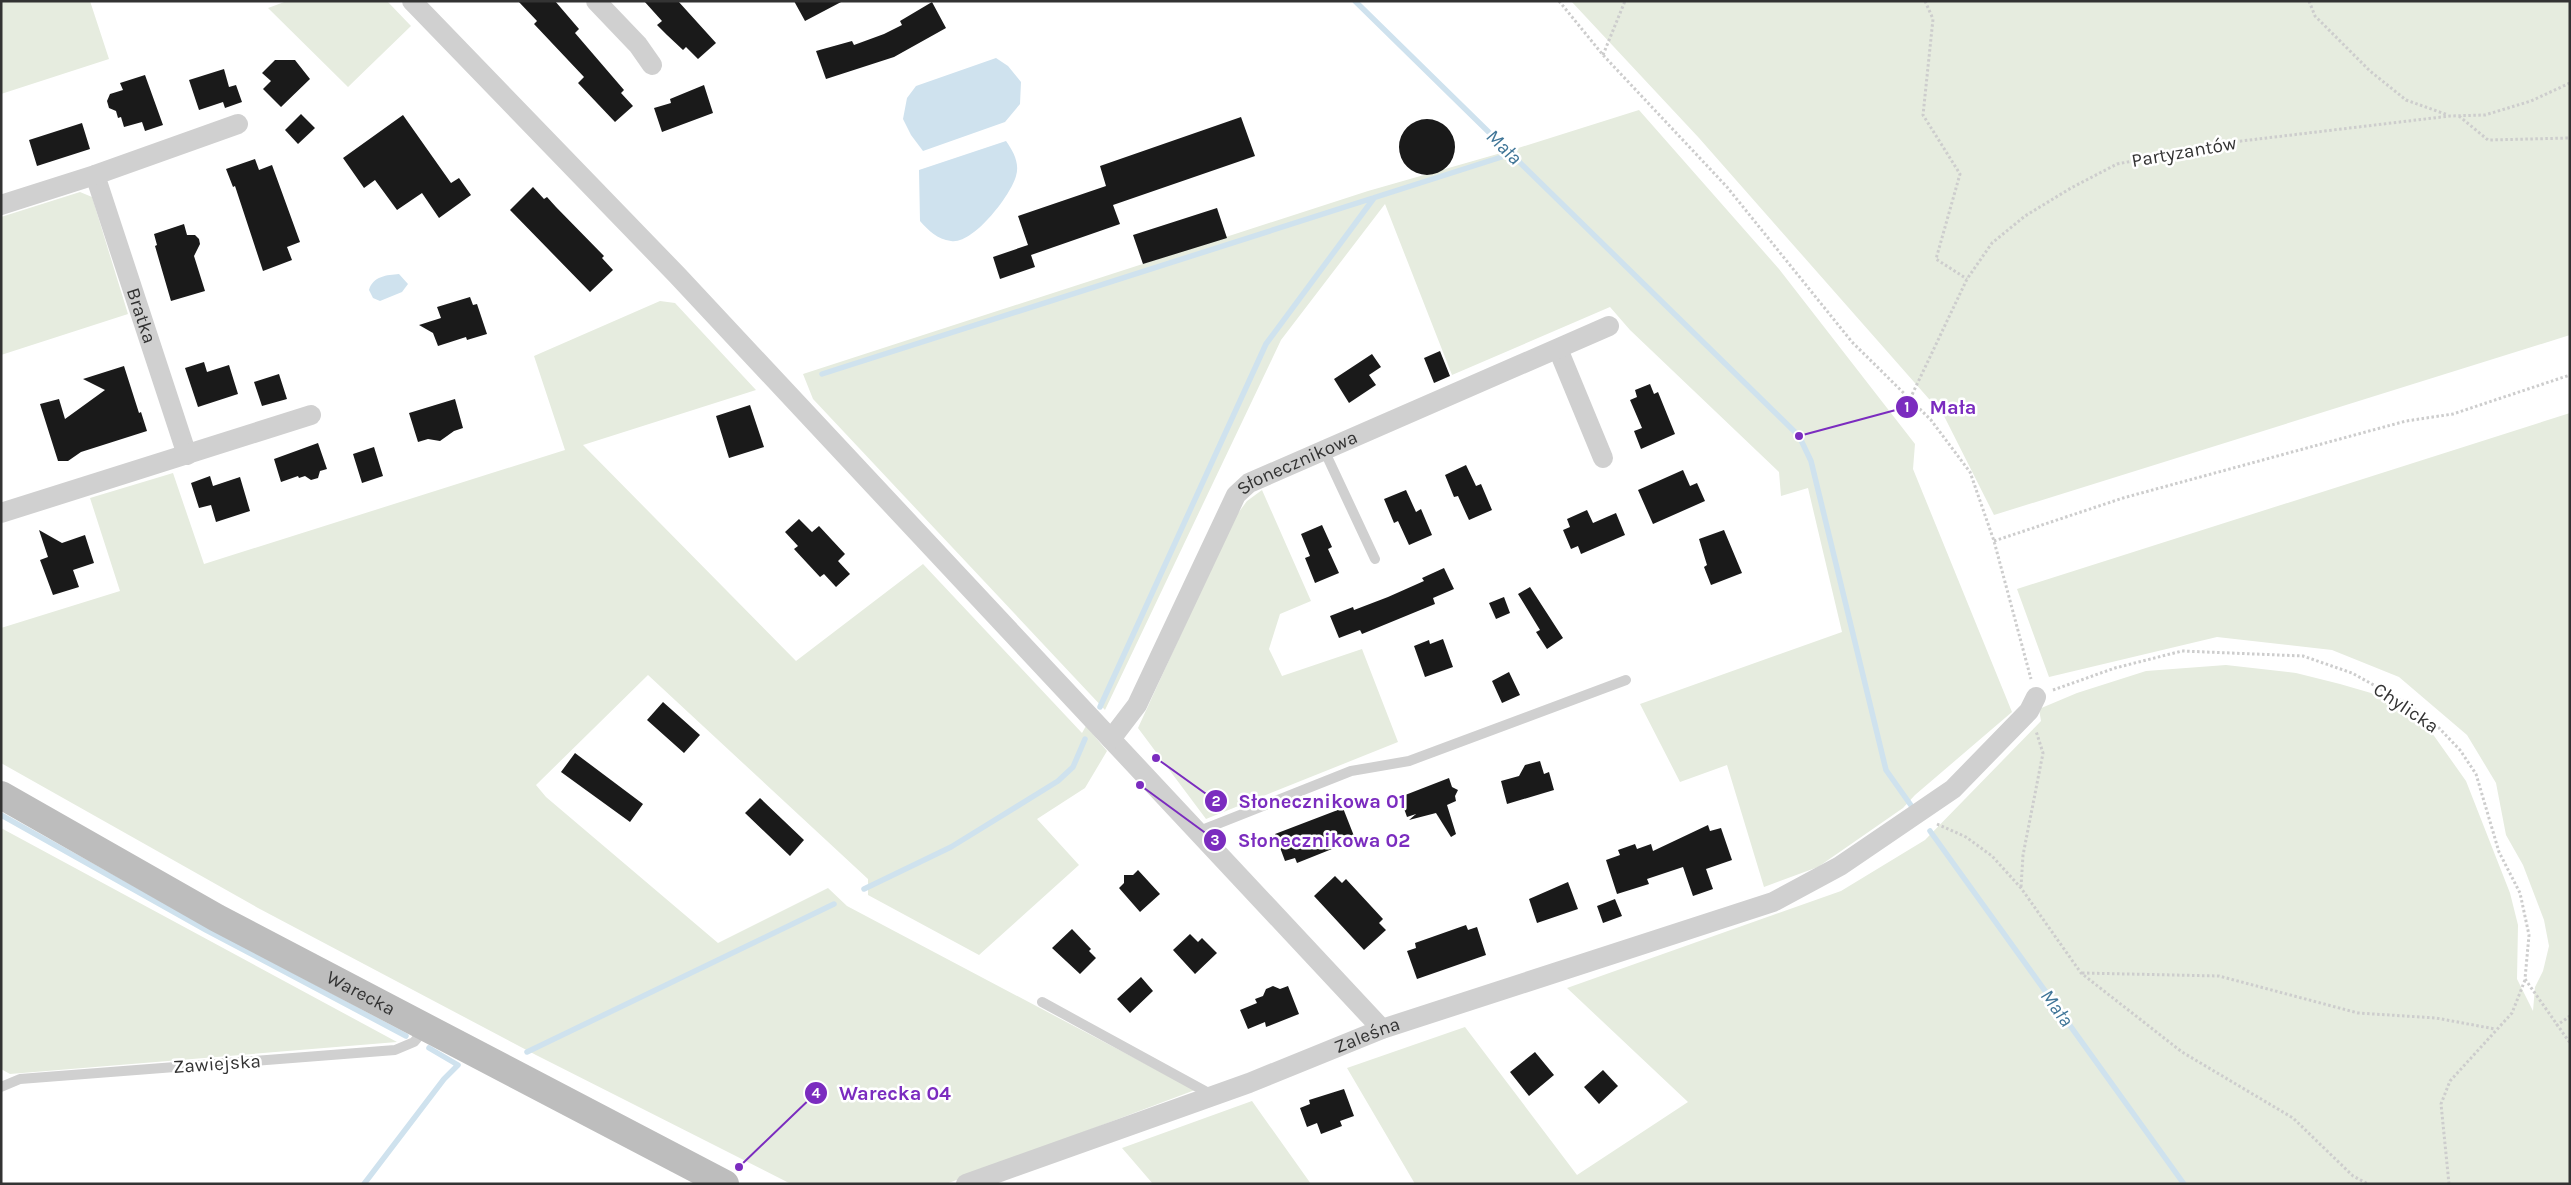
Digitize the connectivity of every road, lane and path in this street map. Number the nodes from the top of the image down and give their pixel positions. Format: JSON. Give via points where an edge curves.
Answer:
{"nodes":[{"id":1,"x":412,"y":1,"type":"edge"},
{"id":2,"x":596,"y":1,"type":"edge"},
{"id":3,"x":1559,"y":1,"type":"edge"},
{"id":4,"x":1625,"y":1,"type":"edge"},
{"id":5,"x":1925,"y":1,"type":"edge"},
{"id":6,"x":2309,"y":1,"type":"edge"},
{"id":7,"x":1603,"y":55,"type":"junction"},
{"id":8,"x":652,"y":65,"type":"dead end"},
{"id":9,"x":2570,"y":83,"type":"edge"},
{"id":10,"x":2450,"y":116,"type":"junction"},
{"id":11,"x":2459,"y":116,"type":"junction"},
{"id":12,"x":238,"y":124,"type":"dead end"},
{"id":13,"x":2570,"y":138,"type":"edge"},
{"id":14,"x":95,"y":175,"type":"junction"},
{"id":15,"x":1,"y":205,"type":"edge"},
{"id":16,"x":1967,"y":279,"type":"junction"},
{"id":17,"x":1609,"y":326,"type":"dead end"},
{"id":18,"x":1558,"y":349,"type":"junction"},
{"id":19,"x":2570,"y":375,"type":"edge"},
{"id":20,"x":1910,"y":399,"type":"junction"},
{"id":21,"x":311,"y":415,"type":"dead end"},
{"id":22,"x":1324,"y":450,"type":"junction"},
{"id":23,"x":187,"y":455,"type":"junction"},
{"id":24,"x":1603,"y":458,"type":"dead end"},
{"id":25,"x":1,"y":513,"type":"edge"},
{"id":26,"x":1994,"y":541,"type":"junction"},
{"id":27,"x":1375,"y":559,"type":"dead end"},
{"id":28,"x":1626,"y":680,"type":"dead end"},
{"id":29,"x":2033,"y":704,"type":"junction"},
{"id":30,"x":1111,"y":739,"type":"junction"},
{"id":31,"x":1,"y":795,"type":"edge"},
{"id":32,"x":1916,"y":814,"type":"junction"},
{"id":33,"x":1196,"y":832,"type":"junction"},
{"id":34,"x":2021,"y":888,"type":"junction"},
{"id":35,"x":2081,"y":973,"type":"junction"},
{"id":36,"x":2525,"y":979,"type":"junction"},
{"id":37,"x":1042,"y":1002,"type":"dead end"},
{"id":38,"x":2570,"y":1016,"type":"edge"},
{"id":39,"x":2556,"y":1026,"type":"junction"},
{"id":40,"x":426,"y":1028,"type":"junction"},
{"id":41,"x":1382,"y":1029,"type":"junction"},
{"id":42,"x":2495,"y":1029,"type":"junction"},
{"id":43,"x":2570,"y":1043,"type":"edge"},
{"id":44,"x":1,"y":1086,"type":"edge"},
{"id":45,"x":1212,"y":1095,"type":"junction"},
{"id":46,"x":725,"y":1184,"type":"edge"},
{"id":47,"x":966,"y":1184,"type":"edge"},
{"id":48,"x":2368,"y":1184,"type":"edge"},
{"id":49,"x":2449,"y":1184,"type":"edge"}],
"edges":[{"from":1,"to":30,"type":"street","via":[[684,282]]},
{"from":2,"to":8,"type":"street","via":[[638,45]]},
{"from":3,"to":7,"type":"path"},
{"from":4,"to":7,"type":"path"},
{"from":5,"to":16,"type":"path","via":[[1933,19],[1923,115],[1960,174],[1936,259]]},
{"from":6,"to":10,"type":"path","via":[[2315,16],[2370,71],[2406,100]]},
{"from":7,"to":20,"type":"path","via":[[1727,187],[1852,342]]},
{"from":9,"to":11,"type":"path","name":"Partyzantów","via":[[2486,115]]},
{"from":10,"to":11,"type":"path","name":"Partyzantów"},
{"from":10,"to":16,"type":"path","name":"Partyzantów","via":[[2233,142],[2117,164],[2025,216],[1992,243]]},
{"from":11,"to":13,"type":"path","via":[[2488,140]]},
{"from":12,"to":14,"type":"street"},
{"from":14,"to":15,"type":"street"},
{"from":14,"to":23,"type":"street","name":"Bratka"},
{"from":16,"to":20,"type":"path","name":"Partyzantów"},
{"from":17,"to":18,"type":"street","name":"Słonecznikowa"},
{"from":18,"to":22,"type":"street","name":"Słonecznikowa"},
{"from":18,"to":24,"type":"street"},
{"from":19,"to":26,"type":"path","via":[[2453,414],[2406,421],[2133,496]]},
{"from":20,"to":26,"type":"path","via":[[1931,420],[1970,472]]},
{"from":21,"to":23,"type":"street"},
{"from":22,"to":27,"type":"lane"},
{"from":22,"to":30,"type":"street","name":"Słonecznikowa","via":[[1258,478],[1236,495],[1137,705]]},
{"from":23,"to":25,"type":"street"},
{"from":26,"to":29,"type":"path"},
{"from":28,"to":33,"type":"lane","via":[[1409,761],[1350,771]]},
{"from":29,"to":32,"type":"street","name":"Zaleśna","via":[[1953,789]]},
{"from":29,"to":34,"type":"path","via":[[2043,753]]},
{"from":29,"to":36,"type":"path","name":"Chylicka","via":[[2115,668],[2182,652],[2303,656],[2352,673],[2408,704],[2440,728],[2476,774],[2499,852],[2520,893],[2529,935]]},
{"from":30,"to":33,"type":"street"},
{"from":31,"to":40,"type":"street","name":"Warecka","via":[[217,918]]},
{"from":32,"to":34,"type":"path","via":[[1966,837],[1992,856]]},
{"from":32,"to":41,"type":"street","name":"Zaleśna","via":[[1840,866],[1773,902]]},
{"from":33,"to":41,"type":"street"},
{"from":34,"to":35,"type":"path"},
{"from":35,"to":42,"type":"path","via":[[2219,976],[2358,1013],[2436,1018]]},
{"from":35,"to":48,"type":"path","via":[[2182,1052],[2293,1118],[2353,1176]]},
{"from":36,"to":39,"type":"path"},
{"from":36,"to":42,"type":"path","name":"Chylicka","via":[[2512,1013]]},
{"from":37,"to":45,"type":"lane"},
{"from":38,"to":39,"type":"path"},
{"from":39,"to":43,"type":"path"},
{"from":40,"to":44,"type":"lane","name":"Zawiejska","via":[[414,1042],[395,1050],[20,1079]]},
{"from":40,"to":46,"type":"street","name":"Warecka"},
{"from":41,"to":45,"type":"street","name":"Zaleśna"},
{"from":42,"to":49,"type":"path","name":"Chylicka","via":[[2450,1081],[2441,1104]]},
{"from":45,"to":47,"type":"street","name":"Zaleśna"}]}
